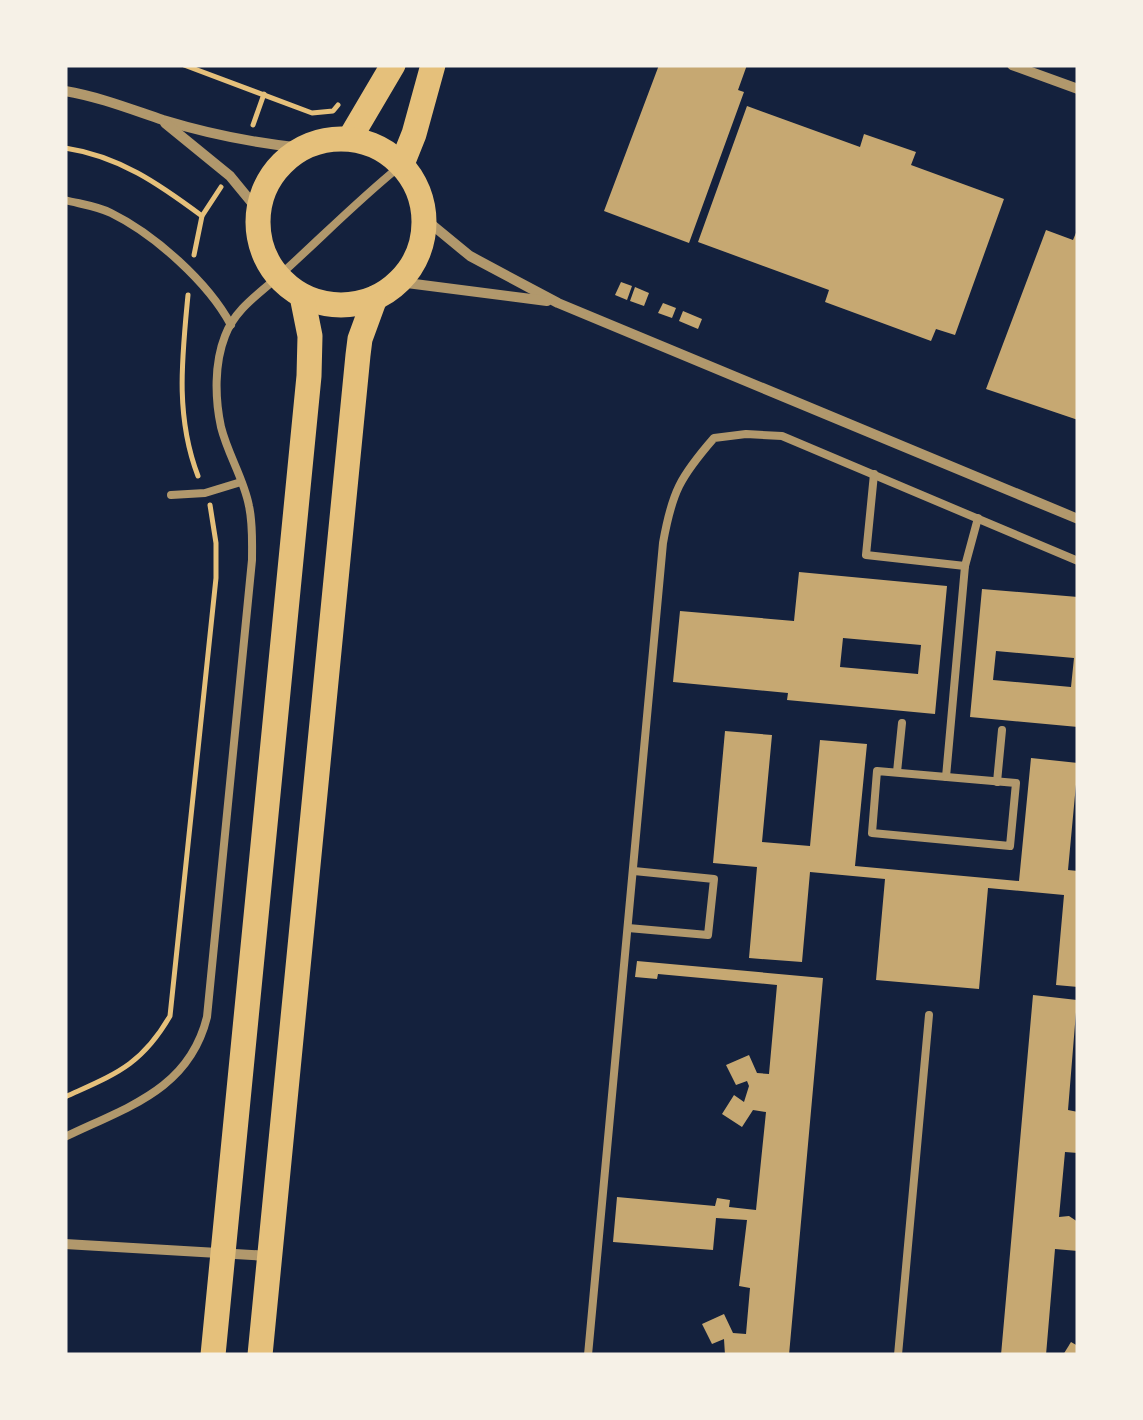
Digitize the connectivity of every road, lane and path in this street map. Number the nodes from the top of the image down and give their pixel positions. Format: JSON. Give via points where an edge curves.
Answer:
{"nodes":[{"id":1,"x":184,"y":65,"type":"edge"},
{"id":2,"x":393,"y":65,"type":"edge"},
{"id":3,"x":432,"y":65,"type":"edge"},
{"id":4,"x":1012,"y":65,"type":"edge"},
{"id":5,"x":1078,"y":89,"type":"edge"},
{"id":6,"x":65,"y":92,"type":"edge"},
{"id":7,"x":341,"y":102,"type":"dead end"},
{"id":8,"x":160,"y":119,"type":"junction"},
{"id":9,"x":350,"y":138,"type":"junction"},
{"id":10,"x":65,"y":148,"type":"edge"},
{"id":11,"x":302,"y":148,"type":"junction"},
{"id":12,"x":402,"y":164,"type":"junction"},
{"id":13,"x":65,"y":200,"type":"edge"},
{"id":14,"x":258,"y":210,"type":"junction"},
{"id":15,"x":425,"y":219,"type":"junction"},
{"id":16,"x":190,"y":272,"type":"junction"},
{"id":17,"x":278,"y":277,"type":"junction"},
{"id":18,"x":399,"y":282,"type":"junction"},
{"id":19,"x":302,"y":296,"type":"junction"},
{"id":20,"x":375,"y":298,"type":"junction"},
{"id":21,"x":558,"y":303,"type":"junction"},
{"id":22,"x":230,"y":325,"type":"junction"},
{"id":23,"x":874,"y":474,"type":"junction"},
{"id":24,"x":241,"y":482,"type":"junction"},
{"id":25,"x":205,"y":493,"type":"junction"},
{"id":26,"x":171,"y":495,"type":"dead end"},
{"id":27,"x":978,"y":518,"type":"junction"},
{"id":28,"x":1078,"y":518,"type":"edge"},
{"id":29,"x":1078,"y":560,"type":"edge"},
{"id":30,"x":965,"y":566,"type":"junction"},
{"id":31,"x":902,"y":723,"type":"dead end"},
{"id":32,"x":1002,"y":730,"type":"dead end"},
{"id":33,"x":897,"y":772,"type":"junction"},
{"id":34,"x":946,"y":777,"type":"junction"},
{"id":35,"x":997,"y":782,"type":"junction"},
{"id":36,"x":634,"y":870,"type":"junction"},
{"id":37,"x":628,"y":928,"type":"junction"},
{"id":38,"x":930,"y":1015,"type":"dead end"},
{"id":39,"x":65,"y":1098,"type":"edge"},
{"id":40,"x":65,"y":1137,"type":"edge"},
{"id":41,"x":65,"y":1244,"type":"edge"},
{"id":42,"x":223,"y":1252,"type":"junction"},
{"id":43,"x":270,"y":1256,"type":"junction"},
{"id":44,"x":213,"y":1355,"type":"edge"},
{"id":45,"x":260,"y":1355,"type":"edge"},
{"id":46,"x":588,"y":1355,"type":"edge"},
{"id":47,"x":898,"y":1355,"type":"edge"}],
"edges":[{"from":1,"to":7,"type":"path","via":[[312,113]]},
{"from":2,"to":9,"type":"main road"},
{"from":3,"to":12,"type":"main road"},
{"from":4,"to":5,"type":"street"},
{"from":6,"to":8,"type":"street","via":[[101,97]]},
{"from":8,"to":11,"type":"street","via":[[247,142]]},
{"from":8,"to":14,"type":"street","via":[[230,176]]},
{"from":9,"to":11,"type":"main road"},
{"from":9,"to":12,"type":"main road","via":[[378,146]]},
{"from":10,"to":16,"type":"path","via":[[104,156],[149,177],[202,216]]},
{"from":11,"to":14,"type":"main road","via":[[266,184]]},
{"from":12,"to":15,"type":"main road","via":[[419,190]]},
{"from":12,"to":17,"type":"lane"},
{"from":13,"to":16,"type":"lane","via":[[133,225]]},
{"from":14,"to":17,"type":"main road","via":[[260,246]]},
{"from":15,"to":18,"type":"main road","via":[[419,254]]},
{"from":15,"to":21,"type":"street","via":[[470,256]]},
{"from":16,"to":22,"type":"lane"},
{"from":16,"to":25,"type":"path","via":[[181,408]]},
{"from":17,"to":19,"type":"main road"},
{"from":17,"to":22,"type":"lane"},
{"from":18,"to":20,"type":"main road"},
{"from":18,"to":21,"type":"street"},
{"from":19,"to":20,"type":"main road","via":[[351,305]]},
{"from":19,"to":42,"type":"main road","via":[[309,376]]},
{"from":20,"to":43,"type":"main road","via":[[358,355]]},
{"from":21,"to":28,"type":"street"},
{"from":22,"to":24,"type":"lane","via":[[217,396]]},
{"from":23,"to":27,"type":"lane"},
{"from":23,"to":30,"type":"lane","via":[[866,555]]},
{"from":23,"to":36,"type":"lane","via":[[782,436],[746,434],[714,438],[690,466],[670,501],[663,543]]},
{"from":24,"to":25,"type":"lane"},
{"from":24,"to":40,"type":"lane","via":[[252,560],[202,1037],[179,1072],[152,1094]]},
{"from":25,"to":26,"type":"lane"},
{"from":25,"to":39,"type":"path","via":[[215,527],[216,578],[170,1016],[134,1064]]},
{"from":27,"to":29,"type":"lane"},
{"from":27,"to":30,"type":"lane"},
{"from":30,"to":34,"type":"lane"},
{"from":31,"to":33,"type":"lane"},
{"from":32,"to":35,"type":"lane"},
{"from":33,"to":34,"type":"lane"},
{"from":33,"to":35,"type":"lane","via":[[878,771],[872,833],[1010,846],[1016,784]]},
{"from":34,"to":35,"type":"lane"},
{"from":36,"to":37,"type":"lane"},
{"from":36,"to":37,"type":"lane","via":[[714,878],[708,935]]},
{"from":37,"to":46,"type":"lane"},
{"from":38,"to":47,"type":"lane"},
{"from":41,"to":42,"type":"street"},
{"from":42,"to":43,"type":"street"},
{"from":42,"to":44,"type":"main road"},
{"from":43,"to":45,"type":"main road"}]}
